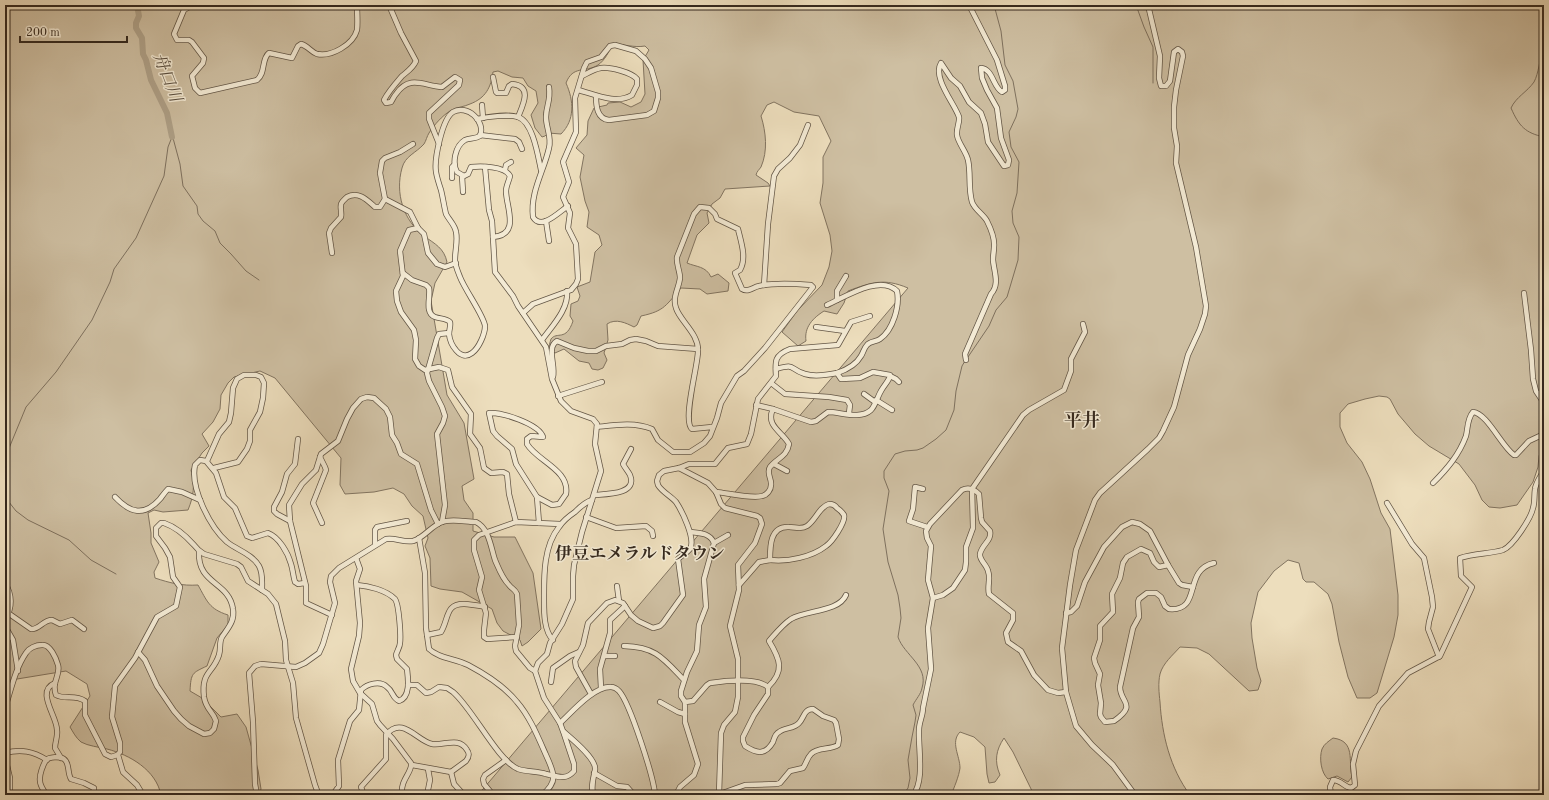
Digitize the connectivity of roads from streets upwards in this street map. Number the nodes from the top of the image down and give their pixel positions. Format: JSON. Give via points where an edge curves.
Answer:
{"nodes":[{"id":1,"x":193,"y":5,"type":"edge"},
{"id":2,"x":357,"y":5,"type":"edge"},
{"id":3,"x":389,"y":5,"type":"edge"},
{"id":4,"x":970,"y":5,"type":"edge"},
{"id":5,"x":1148,"y":5,"type":"edge"},
{"id":6,"x":582,"y":76,"type":"junction"},
{"id":7,"x":493,"y":77,"type":"dead end"},
{"id":8,"x":549,"y":87,"type":"dead end"},
{"id":9,"x":578,"y":90,"type":"junction"},
{"id":10,"x":596,"y":96,"type":"junction"},
{"id":11,"x":482,"y":105,"type":"dead end"},
{"id":12,"x":518,"y":117,"type":"junction"},
{"id":13,"x":483,"y":118,"type":"junction"},
{"id":14,"x":477,"y":119,"type":"junction"},
{"id":15,"x":808,"y":126,"type":"dead end"},
{"id":16,"x":480,"y":135,"type":"junction"},
{"id":17,"x":413,"y":144,"type":"dead end"},
{"id":18,"x":439,"y":144,"type":"junction"},
{"id":19,"x":522,"y":149,"type":"dead end"},
{"id":20,"x":511,"y":162,"type":"dead end"},
{"id":21,"x":454,"y":165,"type":"junction"},
{"id":22,"x":485,"y":166,"type":"junction"},
{"id":23,"x":505,"y":170,"type":"junction"},
{"id":24,"x":541,"y":170,"type":"junction"},
{"id":25,"x":462,"y":176,"type":"junction"},
{"id":26,"x":452,"y":178,"type":"dead end"},
{"id":27,"x":463,"y":192,"type":"dead end"},
{"id":28,"x":385,"y":199,"type":"junction"},
{"id":29,"x":568,"y":206,"type":"junction"},
{"id":30,"x":546,"y":221,"type":"junction"},
{"id":31,"x":418,"y":228,"type":"junction"},
{"id":32,"x":493,"y":237,"type":"junction"},
{"id":33,"x":549,"y":240,"type":"dead end"},
{"id":34,"x":332,"y":253,"type":"dead end"},
{"id":35,"x":456,"y":263,"type":"junction"},
{"id":36,"x":403,"y":273,"type":"junction"},
{"id":37,"x":846,"y":276,"type":"dead end"},
{"id":38,"x":764,"y":285,"type":"junction"},
{"id":39,"x":567,"y":291,"type":"junction"},
{"id":40,"x":1524,"y":293,"type":"dead end"},
{"id":41,"x":837,"y":300,"type":"junction"},
{"id":42,"x":827,"y":305,"type":"dead end"},
{"id":43,"x":523,"y":313,"type":"junction"},
{"id":44,"x":870,"y":316,"type":"dead end"},
{"id":45,"x":1084,"y":324,"type":"dead end"},
{"id":46,"x":816,"y":327,"type":"dead end"},
{"id":47,"x":845,"y":331,"type":"junction"},
{"id":48,"x":449,"y":333,"type":"junction"},
{"id":49,"x":542,"y":340,"type":"junction"},
{"id":50,"x":698,"y":348,"type":"junction"},
{"id":51,"x":966,"y":360,"type":"dead end"},
{"id":52,"x":428,"y":369,"type":"junction"},
{"id":53,"x":776,"y":369,"type":"junction"},
{"id":54,"x":837,"y":373,"type":"junction"},
{"id":55,"x":890,"y":376,"type":"junction"},
{"id":56,"x":552,"y":379,"type":"junction"},
{"id":57,"x":602,"y":382,"type":"dead end"},
{"id":58,"x":899,"y":382,"type":"dead end"},
{"id":59,"x":771,"y":383,"type":"junction"},
{"id":60,"x":864,"y":394,"type":"dead end"},
{"id":61,"x":558,"y":396,"type":"junction"},
{"id":62,"x":875,"y":401,"type":"junction"},
{"id":63,"x":1544,"y":403,"type":"edge"},
{"id":64,"x":756,"y":405,"type":"junction"},
{"id":65,"x":773,"y":409,"type":"junction"},
{"id":66,"x":892,"y":410,"type":"dead end"},
{"id":67,"x":849,"y":414,"type":"junction"},
{"id":68,"x":597,"y":427,"type":"junction"},
{"id":69,"x":712,"y":427,"type":"junction"},
{"id":70,"x":1544,"y":434,"type":"edge"},
{"id":71,"x":298,"y":439,"type":"dead end"},
{"id":72,"x":1544,"y":444,"type":"edge"},
{"id":73,"x":631,"y":449,"type":"dead end"},
{"id":74,"x":320,"y":457,"type":"junction"},
{"id":75,"x":1544,"y":458,"type":"edge"},
{"id":76,"x":207,"y":462,"type":"junction"},
{"id":77,"x":774,"y":464,"type":"junction"},
{"id":78,"x":214,"y":468,"type":"junction"},
{"id":79,"x":679,"y":468,"type":"junction"},
{"id":80,"x":786,"y":470,"type":"dead end"},
{"id":81,"x":1544,"y":470,"type":"edge"},
{"id":82,"x":771,"y":482,"type":"junction"},
{"id":83,"x":777,"y":482,"type":"dead end"},
{"id":84,"x":1433,"y":483,"type":"dead end"},
{"id":85,"x":923,"y":489,"type":"dead end"},
{"id":86,"x":972,"y":489,"type":"junction"},
{"id":87,"x":716,"y":492,"type":"junction"},
{"id":88,"x":115,"y":497,"type":"dead end"},
{"id":89,"x":537,"y":497,"type":"junction"},
{"id":90,"x":593,"y":497,"type":"junction"},
{"id":91,"x":200,"y":500,"type":"junction"},
{"id":92,"x":1387,"y":503,"type":"dead end"},
{"id":93,"x":586,"y":517,"type":"junction"},
{"id":94,"x":290,"y":521,"type":"junction"},
{"id":95,"x":407,"y":521,"type":"dead end"},
{"id":96,"x":516,"y":522,"type":"junction"},
{"id":97,"x":440,"y":523,"type":"junction"},
{"id":98,"x":539,"y":523,"type":"junction"},
{"id":99,"x":322,"y":524,"type":"dead end"},
{"id":100,"x":560,"y":524,"type":"junction"},
{"id":101,"x":927,"y":528,"type":"junction"},
{"id":102,"x":486,"y":532,"type":"junction"},
{"id":103,"x":690,"y":532,"type":"junction"},
{"id":104,"x":728,"y":535,"type":"dead end"},
{"id":105,"x":653,"y":536,"type":"dead end"},
{"id":106,"x":419,"y":538,"type":"junction"},
{"id":107,"x":714,"y":543,"type":"junction"},
{"id":108,"x":376,"y":544,"type":"junction"},
{"id":109,"x":199,"y":551,"type":"junction"},
{"id":110,"x":356,"y":558,"type":"junction"},
{"id":111,"x":770,"y":560,"type":"junction"},
{"id":112,"x":1214,"y":563,"type":"dead end"},
{"id":113,"x":1168,"y":565,"type":"junction"},
{"id":114,"x":5,"y":583,"type":"edge"},
{"id":115,"x":305,"y":583,"type":"junction"},
{"id":116,"x":357,"y":585,"type":"junction"},
{"id":117,"x":739,"y":585,"type":"junction"},
{"id":118,"x":617,"y":586,"type":"dead end"},
{"id":119,"x":1193,"y":586,"type":"junction"},
{"id":120,"x":262,"y":590,"type":"junction"},
{"id":121,"x":846,"y":595,"type":"dead end"},
{"id":122,"x":933,"y":598,"type":"junction"},
{"id":123,"x":619,"y":601,"type":"junction"},
{"id":124,"x":625,"y":606,"type":"junction"},
{"id":125,"x":484,"y":607,"type":"junction"},
{"id":126,"x":8,"y":613,"type":"junction"},
{"id":127,"x":1066,"y":613,"type":"junction"},
{"id":128,"x":332,"y":615,"type":"junction"},
{"id":129,"x":5,"y":619,"type":"edge"},
{"id":130,"x":5,"y":626,"type":"edge"},
{"id":131,"x":84,"y":629,"type":"dead end"},
{"id":132,"x":427,"y":635,"type":"junction"},
{"id":133,"x":517,"y":637,"type":"junction"},
{"id":134,"x":553,"y":640,"type":"junction"},
{"id":135,"x":624,"y":646,"type":"dead end"},
{"id":136,"x":138,"y":652,"type":"junction"},
{"id":137,"x":579,"y":652,"type":"junction"},
{"id":138,"x":604,"y":656,"type":"junction"},
{"id":139,"x":616,"y":656,"type":"dead end"},
{"id":140,"x":1439,"y":657,"type":"junction"},
{"id":141,"x":288,"y":666,"type":"junction"},
{"id":142,"x":18,"y":671,"type":"junction"},
{"id":143,"x":535,"y":671,"type":"junction"},
{"id":144,"x":684,"y":680,"type":"junction"},
{"id":145,"x":738,"y":680,"type":"junction"},
{"id":146,"x":54,"y":682,"type":"junction"},
{"id":147,"x":551,"y":682,"type":"dead end"},
{"id":148,"x":408,"y":685,"type":"junction"},
{"id":149,"x":768,"y":687,"type":"junction"},
{"id":150,"x":601,"y":688,"type":"junction"},
{"id":151,"x":360,"y":692,"type":"junction"},
{"id":152,"x":1066,"y":692,"type":"junction"},
{"id":153,"x":591,"y":694,"type":"junction"},
{"id":154,"x":660,"y":702,"type":"dead end"},
{"id":155,"x":685,"y":702,"type":"junction"},
{"id":156,"x":5,"y":708,"type":"edge"},
{"id":157,"x":685,"y":714,"type":"junction"},
{"id":158,"x":560,"y":723,"type":"junction"},
{"id":159,"x":562,"y":729,"type":"junction"},
{"id":160,"x":387,"y":733,"type":"junction"},
{"id":161,"x":5,"y":753,"type":"edge"},
{"id":162,"x":118,"y":755,"type":"junction"},
{"id":163,"x":5,"y":757,"type":"edge"},
{"id":164,"x":61,"y":758,"type":"junction"},
{"id":165,"x":47,"y":760,"type":"junction"},
{"id":166,"x":506,"y":760,"type":"junction"},
{"id":167,"x":412,"y":765,"type":"junction"},
{"id":168,"x":428,"y":769,"type":"junction"},
{"id":169,"x":451,"y":772,"type":"junction"},
{"id":170,"x":594,"y":773,"type":"junction"},
{"id":171,"x":554,"y":776,"type":"junction"},
{"id":172,"x":142,"y":794,"type":"edge"},
{"id":173,"x":718,"y":794,"type":"edge"},
{"id":174,"x":10,"y":795,"type":"edge"},
{"id":175,"x":46,"y":795,"type":"edge"},
{"id":176,"x":94,"y":795,"type":"edge"},
{"id":177,"x":128,"y":795,"type":"edge"},
{"id":178,"x":257,"y":795,"type":"edge"},
{"id":179,"x":321,"y":795,"type":"edge"},
{"id":180,"x":328,"y":795,"type":"edge"},
{"id":181,"x":364,"y":795,"type":"edge"},
{"id":182,"x":402,"y":795,"type":"edge"},
{"id":183,"x":427,"y":795,"type":"edge"},
{"id":184,"x":464,"y":795,"type":"edge"},
{"id":185,"x":493,"y":795,"type":"edge"},
{"id":186,"x":542,"y":795,"type":"edge"},
{"id":187,"x":593,"y":795,"type":"edge"},
{"id":188,"x":634,"y":795,"type":"edge"},
{"id":189,"x":655,"y":795,"type":"edge"},
{"id":190,"x":676,"y":795,"type":"edge"},
{"id":191,"x":913,"y":795,"type":"edge"},
{"id":192,"x":1136,"y":795,"type":"edge"},
{"id":193,"x":1331,"y":795,"type":"edge"}],
"edges":[{"from":1,"to":2,"type":"street","via":[[183,12],[174,34],[177,40],[192,42],[204,58],[192,76],[195,88],[200,93],[257,80],[263,73],[265,58],[270,53],[292,58],[301,44],[317,54],[339,50],[356,32]]},
{"from":3,"to":18,"type":"street","via":[[416,61],[412,69],[398,80],[387,94],[385,102],[391,102],[395,94],[408,83],[418,81],[442,87],[455,77],[460,80],[459,85],[429,113]]},
{"from":4,"to":51,"type":"street","via":[[996,60],[1005,86],[1005,90],[999,90],[988,71],[981,68],[982,78],[997,108],[1001,138],[1009,160],[1008,165],[1004,166],[988,142],[981,113],[969,102],[960,86],[941,63],[943,88],[959,116],[957,133],[967,157],[970,193],[973,203],[986,219],[995,246],[993,260],[996,283],[965,354]]},
{"from":5,"to":127,"type":"street","via":[[1160,56],[1161,86],[1166,86],[1170,81],[1174,52],[1178,49],[1183,56],[1174,107],[1176,163],[1195,240],[1206,306],[1200,329],[1188,355],[1174,407],[1163,431],[1155,442],[1095,500],[1076,550]]},
{"from":6,"to":9,"type":"street"},
{"from":6,"to":10,"type":"street","via":[[604,68],[629,73],[637,79],[635,90],[630,97],[618,99]]},
{"from":6,"to":10,"type":"street","via":[[587,62],[601,57],[613,46],[636,51],[648,62],[658,92],[651,114],[604,119],[598,111]]},
{"from":7,"to":12,"type":"street","via":[[497,94],[506,93],[512,84],[524,91],[525,96]]},
{"from":8,"to":24,"type":"street","via":[[546,118],[550,145]]},
{"from":9,"to":10,"type":"street"},
{"from":9,"to":29,"type":"street","via":[[574,102],[576,132],[563,162],[568,182],[563,197]]},
{"from":11,"to":13,"type":"street"},
{"from":12,"to":13,"type":"street"},
{"from":12,"to":24,"type":"street","via":[[524,121],[530,132]]},
{"from":13,"to":14,"type":"street"},
{"from":14,"to":16,"type":"street","via":[[481,125]]},
{"from":14,"to":18,"type":"street","via":[[466,111],[452,113],[444,126]]},
{"from":15,"to":38,"type":"street","via":[[800,145],[778,168],[774,176]]},
{"from":16,"to":19,"type":"street","via":[[514,139],[519,142]]},
{"from":16,"to":21,"type":"street","via":[[465,140],[460,145]]},
{"from":17,"to":28,"type":"street","via":[[382,161],[380,173]]},
{"from":18,"to":35,"type":"street","via":[[436,171],[446,214],[456,230]]},
{"from":20,"to":23,"type":"street","via":[[506,165]]},
{"from":21,"to":25,"type":"street"},
{"from":21,"to":26,"type":"street"},
{"from":22,"to":23,"type":"street"},
{"from":22,"to":25,"type":"street","via":[[471,167],[468,174]]},
{"from":22,"to":32,"type":"street"},
{"from":23,"to":32,"type":"street","via":[[510,176],[506,189],[510,224],[505,233]]},
{"from":24,"to":30,"type":"street","via":[[534,193],[533,217],[536,221]]},
{"from":25,"to":27,"type":"street"},
{"from":28,"to":31,"type":"street","via":[[410,212]]},
{"from":28,"to":34,"type":"street","via":[[377,208],[358,195],[343,201],[341,217],[329,233]]},
{"from":29,"to":30,"type":"street"},
{"from":29,"to":39,"type":"street","via":[[568,228],[576,244],[578,274],[576,284]]},
{"from":30,"to":33,"type":"street"},
{"from":31,"to":35,"type":"street","via":[[424,234],[428,253],[437,264],[445,267]]},
{"from":31,"to":36,"type":"street","via":[[409,230],[401,248]]},
{"from":32,"to":43,"type":"street","via":[[495,272]]},
{"from":35,"to":48,"type":"street","via":[[465,288],[484,323],[485,331],[475,350],[469,355],[460,355]]},
{"from":36,"to":48,"type":"street","via":[[429,288],[430,313],[435,317],[449,320]]},
{"from":36,"to":52,"type":"street","via":[[396,290],[397,301],[401,312],[415,332],[416,362],[420,368]]},
{"from":37,"to":41,"type":"street","via":[[837,291]]},
{"from":38,"to":50,"type":"street","via":[[748,291],[742,289],[735,273],[743,265],[743,250],[738,229],[717,219],[708,208],[699,208],[691,219],[677,257],[680,279],[675,302],[676,310],[687,325]]},
{"from":38,"to":69,"type":"street","via":[[813,287],[769,343],[737,376],[721,403]]},
{"from":39,"to":43,"type":"street","via":[[533,304]]},
{"from":39,"to":49,"type":"street","via":[[564,307]]},
{"from":40,"to":63,"type":"street","via":[[1533,379],[1536,391]]},
{"from":41,"to":42,"type":"street"},
{"from":41,"to":54,"type":"street","via":[[873,285],[890,286],[898,295],[889,331],[880,339],[868,343],[854,365]]},
{"from":43,"to":49,"type":"street"},
{"from":44,"to":47,"type":"street","via":[[851,322]]},
{"from":45,"to":86,"type":"street","via":[[1085,332],[1071,359],[1071,371],[1064,390],[1023,415]]},
{"from":46,"to":47,"type":"street"},
{"from":47,"to":53,"type":"street","via":[[838,345],[783,352],[776,361]]},
{"from":48,"to":52,"type":"street","via":[[439,334]]},
{"from":49,"to":56,"type":"street","via":[[546,347]]},
{"from":50,"to":56,"type":"street","via":[[658,346],[636,339],[588,351],[557,341],[552,348]]},
{"from":50,"to":69,"type":"street","via":[[689,407],[689,425],[692,429]]},
{"from":52,"to":96,"type":"street","via":[[439,367],[448,370],[452,387],[471,414],[470,434],[480,448],[484,468],[491,473],[508,474],[509,494]]},
{"from":52,"to":97,"type":"street","via":[[429,381],[445,416],[437,434],[446,505]]},
{"from":53,"to":54,"type":"street","via":[[787,366],[810,375]]},
{"from":53,"to":59,"type":"street","via":[[776,376]]},
{"from":54,"to":55,"type":"street","via":[[841,379],[860,378],[873,372]]},
{"from":55,"to":58,"type":"street"},
{"from":55,"to":62,"type":"street"},
{"from":56,"to":61,"type":"street"},
{"from":57,"to":61,"type":"street"},
{"from":59,"to":64,"type":"street","via":[[760,395]]},
{"from":59,"to":67,"type":"street","via":[[785,394],[847,400],[850,405]]},
{"from":60,"to":62,"type":"street"},
{"from":61,"to":68,"type":"street","via":[[571,411],[593,419]]},
{"from":62,"to":66,"type":"street"},
{"from":62,"to":67,"type":"street","via":[[873,408],[867,412]]},
{"from":64,"to":65,"type":"street"},
{"from":64,"to":79,"type":"street","via":[[747,444],[728,448],[714,464],[693,463]]},
{"from":65,"to":67,"type":"street","via":[[811,422],[828,412]]},
{"from":65,"to":77,"type":"street","via":[[772,422],[789,444],[786,452]]},
{"from":68,"to":69,"type":"street","via":[[630,424],[649,428],[654,431],[659,441],[676,453],[690,452],[697,448],[710,436]]},
{"from":68,"to":90,"type":"street","via":[[595,444],[601,470]]},
{"from":70,"to":84,"type":"street","via":[[1529,441],[1514,455],[1484,420],[1473,412],[1454,460]]},
{"from":71,"to":94,"type":"street","via":[[295,464],[287,474],[274,507],[277,514]]},
{"from":72,"to":75,"type":"street"},
{"from":73,"to":90,"type":"street","via":[[623,464],[631,479],[627,489]]},
{"from":74,"to":94,"type":"street","via":[[316,470],[302,484],[290,502]]},
{"from":74,"to":97,"type":"street","via":[[338,441],[347,419],[357,404],[364,397],[374,398],[382,404],[390,417],[390,431],[401,454],[417,464],[431,510]]},
{"from":74,"to":99,"type":"street","via":[[326,470],[313,502]]},
{"from":76,"to":78,"type":"street"},
{"from":76,"to":78,"type":"street","via":[[219,434],[230,418],[233,388],[237,379],[244,375],[262,378],[263,398],[260,412],[250,430],[247,449],[238,462]]},
{"from":76,"to":91,"type":"street","via":[[200,460],[194,467]]},
{"from":77,"to":80,"type":"street"},
{"from":77,"to":82,"type":"street","via":[[769,471]]},
{"from":78,"to":115,"type":"street","via":[[224,498],[234,508],[247,536],[252,538],[268,533],[273,536],[288,557],[295,582]]},
{"from":79,"to":87,"type":"street","via":[[708,483]]},
{"from":79,"to":103,"type":"street","via":[[661,473],[657,481],[659,488],[676,503]]},
{"from":81,"to":140,"type":"street","via":[[1535,487],[1531,515],[1511,543],[1504,550],[1460,558],[1461,576],[1472,587]]},
{"from":82,"to":83,"type":"street"},
{"from":82,"to":87,"type":"street","via":[[768,492],[761,497]]},
{"from":85,"to":101,"type":"street","via":[[915,487],[909,520]]},
{"from":86,"to":101,"type":"street","via":[[965,488],[960,492]]},
{"from":86,"to":122,"type":"street","via":[[973,528],[966,547],[965,570],[953,588]]},
{"from":86,"to":152,"type":"street","via":[[979,494],[982,522],[991,535],[980,554],[989,572],[989,594],[1010,610],[1013,616],[1006,633],[1008,642],[1021,651],[1033,673],[1048,690]]},
{"from":87,"to":117,"type":"street","via":[[725,508],[757,516],[762,524],[755,543],[738,565]]},
{"from":88,"to":91,"type":"street","via":[[130,510],[139,511],[156,503],[168,489]]},
{"from":89,"to":89,"type":"street","via":[[557,505],[567,492],[562,477],[527,444],[527,439],[531,436],[543,436],[532,426],[511,416],[489,413],[493,431],[512,449],[516,464]]},
{"from":89,"to":98,"type":"street"},
{"from":90,"to":93,"type":"street"},
{"from":90,"to":100,"type":"street"},
{"from":91,"to":120,"type":"street","via":[[220,534],[259,566]]},
{"from":92,"to":140,"type":"street","via":[[1412,544],[1424,558],[1433,607],[1428,629]]},
{"from":93,"to":105,"type":"street","via":[[616,528],[646,526],[652,531]]},
{"from":93,"to":134,"type":"street","via":[[574,569],[573,599]]},
{"from":94,"to":115,"type":"street"},
{"from":95,"to":108,"type":"street","via":[[377,527]]},
{"from":96,"to":98,"type":"street"},
{"from":96,"to":102,"type":"street"},
{"from":97,"to":102,"type":"street","via":[[476,522],[481,524]]},
{"from":97,"to":106,"type":"street"},
{"from":98,"to":100,"type":"street"},
{"from":100,"to":134,"type":"street","via":[[549,547],[545,566],[545,617],[548,633]]},
{"from":101,"to":122,"type":"street","via":[[926,534],[932,549],[928,580]]},
{"from":102,"to":125,"type":"street","via":[[475,537],[473,543],[482,577],[479,590]]},
{"from":102,"to":133,"type":"street","via":[[500,572],[508,585],[518,594],[520,614]]},
{"from":103,"to":107,"type":"street","via":[[708,535]]},
{"from":103,"to":124,"type":"street","via":[[691,547],[678,559],[683,595],[663,623],[653,628],[643,624],[631,615]]},
{"from":104,"to":107,"type":"street"},
{"from":106,"to":108,"type":"street","via":[[407,542],[389,538]]},
{"from":106,"to":132,"type":"street","via":[[425,573]]},
{"from":107,"to":144,"type":"street","via":[[704,579],[706,604],[699,625],[697,651]]},
{"from":108,"to":110,"type":"street"},
{"from":109,"to":120,"type":"street","via":[[237,564],[248,581]]},
{"from":109,"to":136,"type":"street","via":[[185,536],[168,524],[161,523],[156,528],[156,536],[170,557],[173,577],[180,587],[180,593],[176,606],[157,617]]},
{"from":109,"to":136,"type":"street","via":[[202,571],[223,590],[233,608],[232,621],[221,639],[218,658],[204,683],[206,707],[215,716],[216,721],[213,730],[204,734],[189,726],[177,715]]},
{"from":110,"to":116,"type":"street","via":[[360,569]]},
{"from":110,"to":128,"type":"street","via":[[335,571],[329,578],[335,599]]},
{"from":111,"to":111,"type":"street","via":[[771,538],[780,528],[807,526],[829,504],[834,504],[843,514],[843,523],[830,543],[822,549],[789,561]]},
{"from":111,"to":117,"type":"street","via":[[759,562]]},
{"from":112,"to":119,"type":"street","via":[[1201,568]]},
{"from":113,"to":119,"type":"street","via":[[1180,584]]},
{"from":113,"to":119,"type":"street","via":[[1159,567],[1150,553],[1141,550],[1127,557],[1123,563],[1120,578],[1112,594],[1113,612],[1100,626],[1100,640],[1094,655],[1100,674],[1098,689],[1100,714],[1103,720],[1114,721],[1126,708],[1120,687],[1133,628],[1139,617],[1139,599],[1147,593],[1156,593],[1167,608],[1177,609],[1189,601]]},
{"from":113,"to":127,"type":"street","via":[[1149,529],[1136,522],[1128,523],[1104,547],[1085,582],[1078,606]]},
{"from":114,"to":126,"type":"street","via":[[10,596]]},
{"from":115,"to":128,"type":"street","via":[[306,604]]},
{"from":116,"to":148,"type":"street","via":[[382,591],[397,602],[401,637],[396,655],[397,660],[407,669]]},
{"from":116,"to":151,"type":"street","via":[[359,632],[351,673]]},
{"from":117,"to":145,"type":"street","via":[[730,626],[738,659]]},
{"from":118,"to":123,"type":"street"},
{"from":120,"to":141,"type":"street","via":[[272,597],[276,604]]},
{"from":121,"to":149,"type":"street","via":[[844,600],[833,606],[791,619],[776,632],[769,641],[778,656],[779,666],[775,678]]},
{"from":122,"to":191,"type":"street","via":[[928,628],[931,669],[919,728],[919,784]]},
{"from":123,"to":124,"type":"street"},
{"from":123,"to":137,"type":"street","via":[[610,601],[590,620],[584,644]]},
{"from":124,"to":138,"type":"street","via":[[610,620],[610,633]]},
{"from":125,"to":132,"type":"street","via":[[463,604],[453,606],[441,632]]},
{"from":125,"to":133,"type":"street","via":[[485,638]]},
{"from":126,"to":129,"type":"street"},
{"from":126,"to":131,"type":"street","via":[[31,629],[52,620],[60,624],[72,620]]},
{"from":127,"to":152,"type":"street","via":[[1062,648]]},
{"from":128,"to":141,"type":"street","via":[[318,653],[300,666]]},
{"from":130,"to":142,"type":"street","via":[[13,640]]},
{"from":132,"to":171,"type":"street","via":[[431,651],[468,665],[516,700],[542,744]]},
{"from":133,"to":143,"type":"street","via":[[516,652]]},
{"from":134,"to":143,"type":"street"},
{"from":135,"to":144,"type":"street","via":[[635,646],[654,652]]},
{"from":136,"to":162,"type":"street","via":[[115,686],[112,717],[120,743]]},
{"from":137,"to":147,"type":"street","via":[[553,668]]},
{"from":137,"to":153,"type":"street","via":[[575,664]]},
{"from":138,"to":139,"type":"street"},
{"from":138,"to":150,"type":"street","via":[[600,670]]},
{"from":140,"to":193,"type":"street","via":[[1408,673],[1379,706],[1356,751],[1353,764],[1355,785],[1347,788],[1339,781],[1333,780],[1330,787]]},
{"from":141,"to":178,"type":"street","via":[[258,665],[249,673]]},
{"from":141,"to":179,"type":"street","via":[[300,734],[315,785]]},
{"from":142,"to":146,"type":"street","via":[[26,652],[45,645],[58,664]]},
{"from":142,"to":156,"type":"street"},
{"from":143,"to":158,"type":"street","via":[[544,698]]},
{"from":144,"to":155,"type":"street","via":[[681,694]]},
{"from":145,"to":149,"type":"street"},
{"from":145,"to":155,"type":"street","via":[[708,684],[694,700]]},
{"from":145,"to":173,"type":"street","via":[[736,709],[722,729],[720,738]]},
{"from":146,"to":162,"type":"street","via":[[54,690],[58,696],[76,697],[85,701],[85,715],[105,754],[111,757]]},
{"from":146,"to":164,"type":"street","via":[[49,686],[46,696],[58,729],[55,748]]},
{"from":148,"to":151,"type":"street","via":[[405,697],[399,701],[388,687],[381,684],[368,685]]},
{"from":148,"to":166,"type":"street","via":[[417,685],[426,693],[439,687],[453,692]]},
{"from":149,"to":173,"type":"street","via":[[768,694],[744,737],[745,746],[758,753],[764,752],[770,747],[777,733],[795,726],[807,710],[813,708],[836,723],[838,745],[812,752],[804,768],[790,771],[780,783],[745,785]]},
{"from":150,"to":153,"type":"street"},
{"from":150,"to":189,"type":"street","via":[[616,688],[631,712]]},
{"from":151,"to":160,"type":"street","via":[[372,704],[377,721]]},
{"from":151,"to":180,"type":"street","via":[[359,710],[350,721],[338,760],[339,786],[334,793]]},
{"from":152,"to":192,"type":"street","via":[[1076,726],[1113,765]]},
{"from":153,"to":158,"type":"street"},
{"from":154,"to":157,"type":"street"},
{"from":155,"to":157,"type":"street"},
{"from":157,"to":190,"type":"street","via":[[698,764],[694,775],[680,787]]},
{"from":158,"to":159,"type":"street"},
{"from":159,"to":170,"type":"street","via":[[589,756],[595,766]]},
{"from":159,"to":171,"type":"street","via":[[575,768],[568,776]]},
{"from":160,"to":167,"type":"street"},
{"from":160,"to":169,"type":"street","via":[[402,728],[432,744],[454,742],[461,745],[468,751],[468,759]]},
{"from":160,"to":181,"type":"street","via":[[386,759],[362,785]]},
{"from":161,"to":165,"type":"street","via":[[25,751]]},
{"from":162,"to":172,"type":"street","via":[[123,772]]},
{"from":163,"to":174,"type":"street","via":[[10,778]]},
{"from":164,"to":165,"type":"street"},
{"from":164,"to":176,"type":"street","via":[[67,763],[70,777],[94,788]]},
{"from":165,"to":175,"type":"street","via":[[40,778]]},
{"from":166,"to":171,"type":"street","via":[[518,768]]},
{"from":166,"to":185,"type":"street","via":[[483,779]]},
{"from":167,"to":168,"type":"street"},
{"from":167,"to":182,"type":"street","via":[[402,784]]},
{"from":168,"to":169,"type":"street"},
{"from":168,"to":183,"type":"street","via":[[430,780]]},
{"from":169,"to":184,"type":"street","via":[[454,784]]},
{"from":170,"to":187,"type":"street","via":[[591,782]]},
{"from":170,"to":188,"type":"street","via":[[617,786],[627,787]]},
{"from":171,"to":186,"type":"street","via":[[553,784]]},
{"from":172,"to":177,"type":"street"}]}
